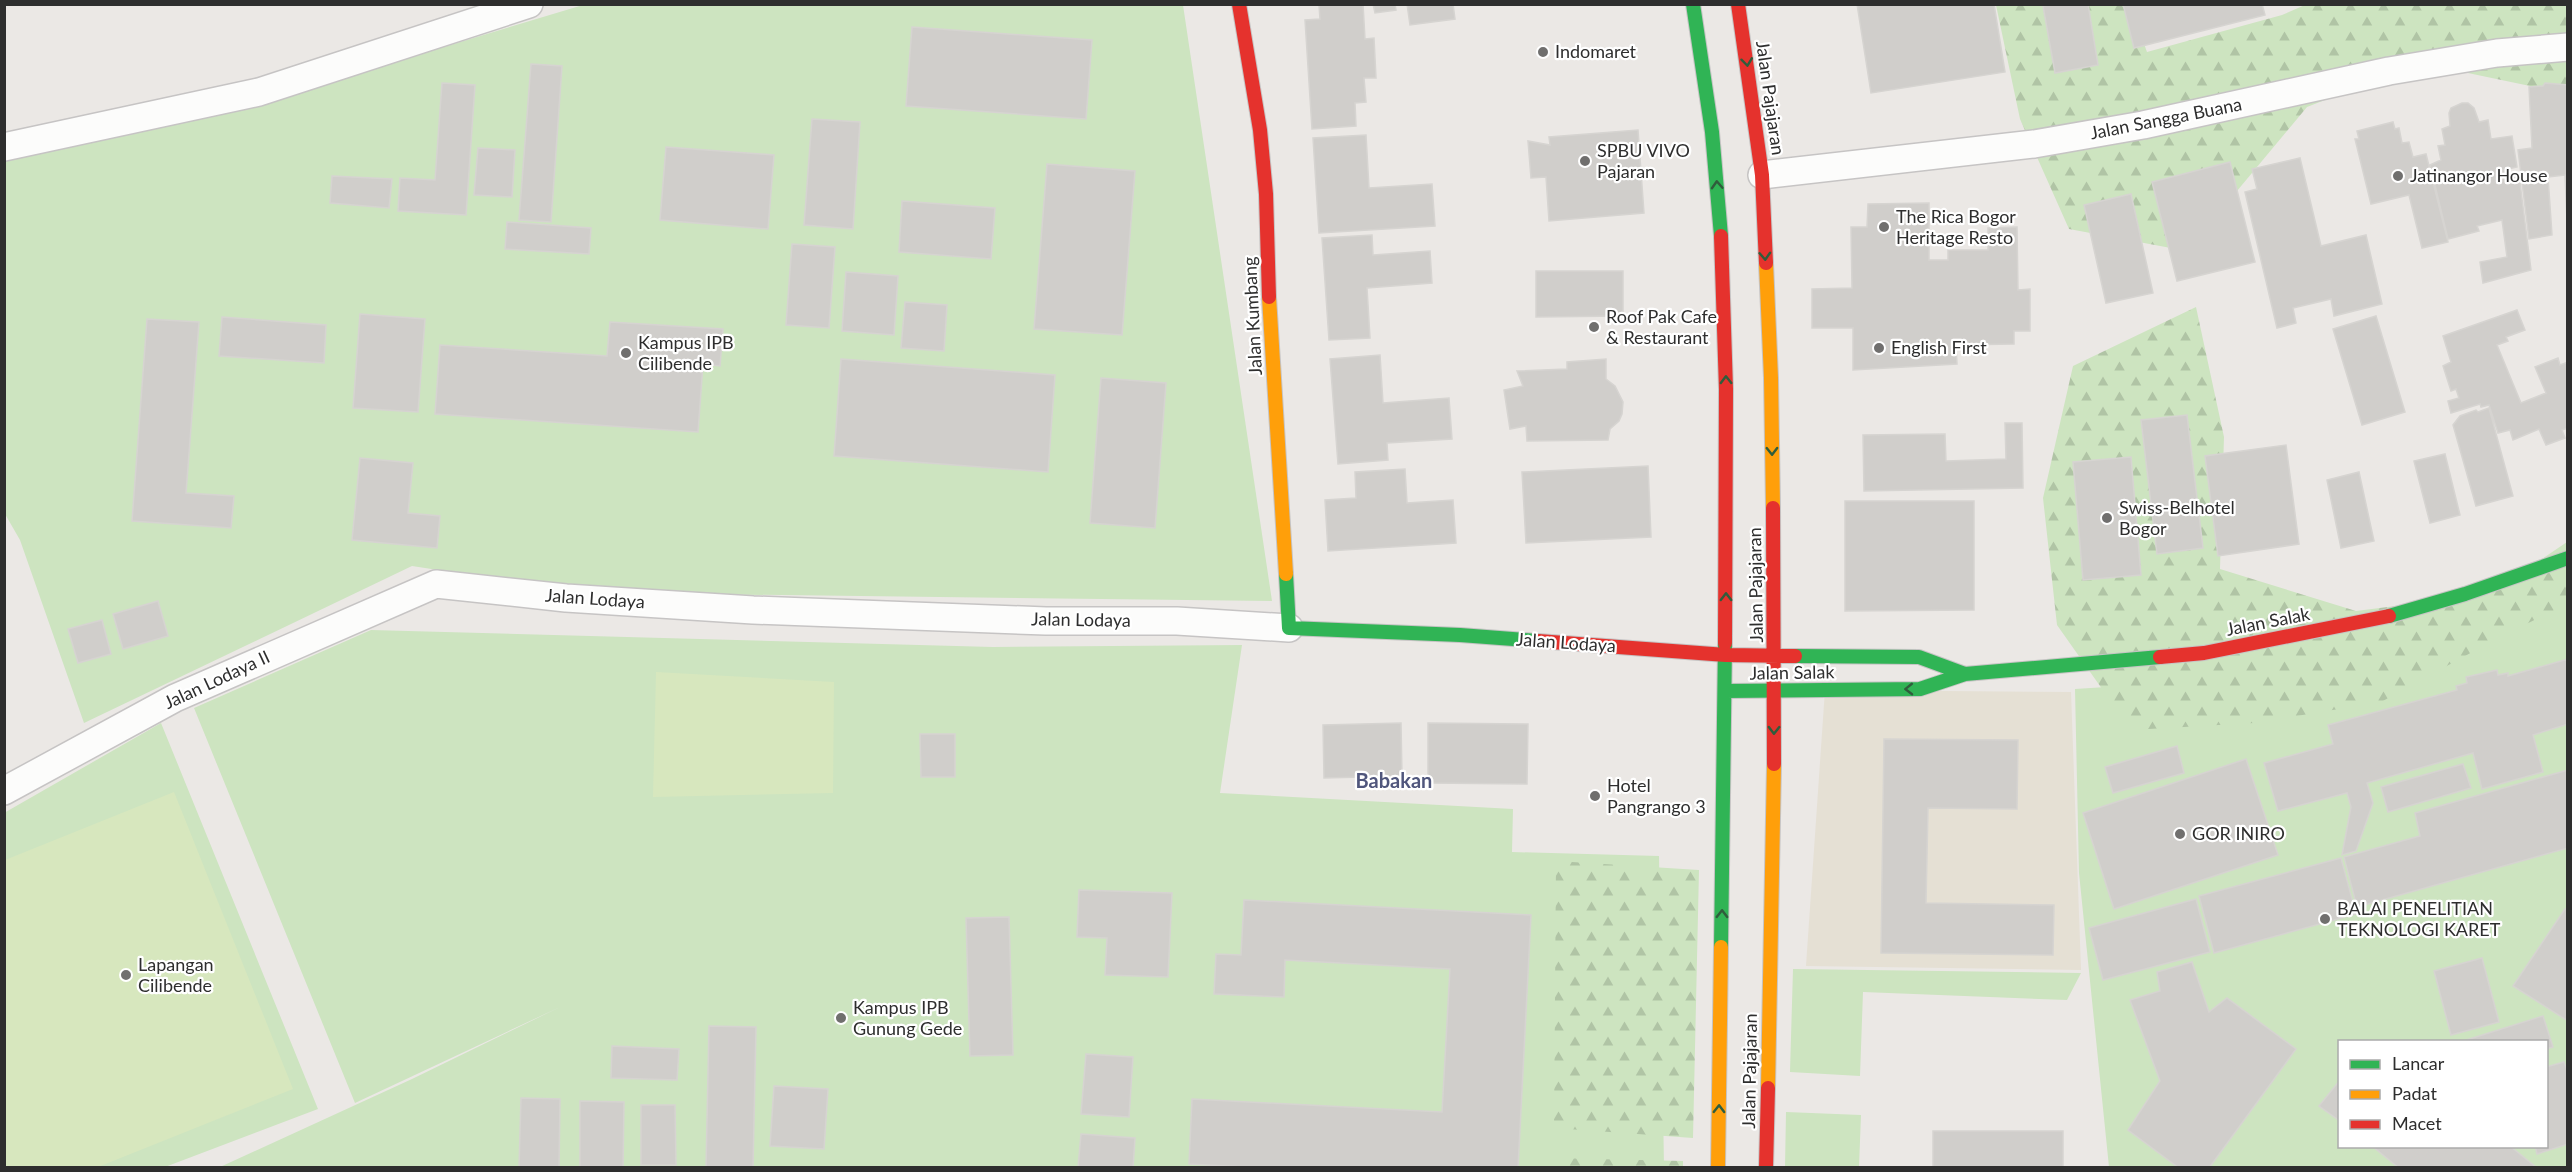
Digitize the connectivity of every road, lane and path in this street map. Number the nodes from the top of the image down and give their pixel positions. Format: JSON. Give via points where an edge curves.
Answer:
{"nodes":[{"id":1,"x":529,"y":4,"type":"edge"},
{"id":2,"x":1239,"y":4,"type":"edge"},
{"id":3,"x":1693,"y":4,"type":"edge"},
{"id":4,"x":1738,"y":4,"type":"edge"},
{"id":5,"x":2568,"y":47,"type":"edge"},
{"id":6,"x":4,"y":147,"type":"edge"},
{"id":7,"x":1762,"y":175,"type":"junction"},
{"id":8,"x":2568,"y":558,"type":"edge"},
{"id":9,"x":436,"y":584,"type":"joint"},
{"id":10,"x":1288,"y":628,"type":"junction"},
{"id":11,"x":1726,"y":655,"type":"junction"},
{"id":12,"x":1775,"y":656,"type":"junction"},
{"id":13,"x":1965,"y":674,"type":"junction"},
{"id":14,"x":1725,"y":691,"type":"junction"},
{"id":15,"x":1775,"y":692,"type":"junction"},
{"id":16,"x":4,"y":791,"type":"edge"},
{"id":17,"x":1719,"y":1167,"type":"edge"},
{"id":18,"x":1766,"y":1167,"type":"edge"}],
"edges":[{"from":1,"to":6,"type":"street","via":[[259,92]]},
{"from":2,"to":10,"type":"main road","name":"Jalan Kumbang","via":[[1249,51],[1268,208],[1267,258]]},
{"from":11,"to":3,"type":"main road","name":"Jalan Pajajaran","one_way":true,"via":[[1726,379],[1718,202]]},
{"from":4,"to":7,"type":"main road","name":"Jalan Pajajaran","one_way":true},
{"from":5,"to":7,"type":"street","name":"Jalan Sangga Buana","via":[[2497,53],[2389,71],[2143,125],[2034,144]]},
{"from":7,"to":12,"type":"main road","name":"Jalan Pajajaran","one_way":true,"via":[[1771,378]]},
{"from":8,"to":13,"type":"main road","name":"Jalan Salak","via":[[2391,616],[2204,653]]},
{"from":9,"to":10,"type":"street","name":"Jalan Lodaya","via":[[567,598],[753,610],[1046,621],[1177,621]]},
{"from":9,"to":16,"type":"street","name":"Jalan Lodaya II","via":[[175,698]]},
{"from":10,"to":11,"type":"main road","name":"Jalan Lodaya","via":[[1460,635]]},
{"from":11,"to":12,"type":"main road","name":"Jalan Salak"},
{"from":11,"to":14,"type":"main road","name":"Jalan Pajajaran"},
{"from":12,"to":13,"type":"main road","name":"Jalan Salak","via":[[1919,657]]},
{"from":12,"to":15,"type":"main road","name":"Jalan Pajajaran"},
{"from":13,"to":15,"type":"main road","name":"Jalan Salak","one_way":true,"via":[[1920,689]]},
{"from":14,"to":15,"type":"main road","name":"Jalan Salak"},
{"from":17,"to":14,"type":"main road","name":"Jalan Pajajaran","one_way":true},
{"from":15,"to":18,"type":"main road","name":"Jalan Pajajaran","one_way":true}]}
